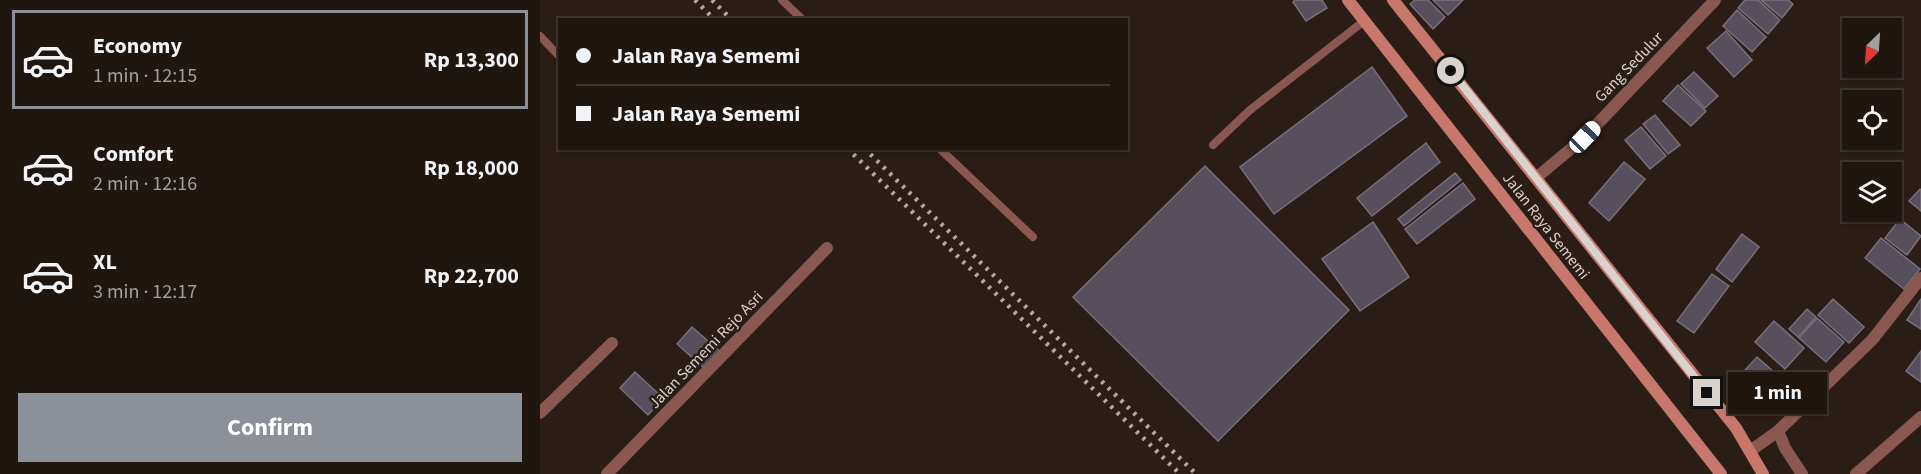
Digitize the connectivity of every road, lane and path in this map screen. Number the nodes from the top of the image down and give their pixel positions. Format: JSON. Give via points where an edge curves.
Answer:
{"nodes":[{"id":1,"x":782,"y":0,"type":"edge"},
{"id":2,"x":1348,"y":0,"type":"edge"},
{"id":3,"x":1393,"y":0,"type":"edge"},
{"id":4,"x":1714,"y":0,"type":"edge"},
{"id":5,"x":801,"y":18,"type":"edge"},
{"id":6,"x":1364,"y":21,"type":"junction"},
{"id":7,"x":540,"y":36,"type":"edge"},
{"id":8,"x":558,"y":55,"type":"edge"},
{"id":9,"x":1212,"y":145,"type":"dead end"},
{"id":10,"x":941,"y":150,"type":"edge"},
{"id":11,"x":1542,"y":173,"type":"junction"},
{"id":12,"x":1033,"y":237,"type":"dead end"},
{"id":13,"x":827,"y":248,"type":"dead end"},
{"id":14,"x":1921,"y":278,"type":"edge"},
{"id":15,"x":612,"y":343,"type":"dead end"},
{"id":16,"x":540,"y":413,"type":"edge"},
{"id":17,"x":1921,"y":417,"type":"edge"},
{"id":18,"x":1777,"y":432,"type":"junction"},
{"id":19,"x":1750,"y":451,"type":"junction"},
{"id":20,"x":1717,"y":473,"type":"edge"},
{"id":21,"x":607,"y":474,"type":"edge"},
{"id":22,"x":1763,"y":474,"type":"edge"},
{"id":23,"x":1802,"y":474,"type":"edge"},
{"id":24,"x":1856,"y":474,"type":"edge"}],
"edges":[{"from":1,"to":5,"type":"lane"},
{"from":2,"to":6,"type":"main road","name":"Jalan Raya Sememi"},
{"from":3,"to":11,"type":"main road","name":"Jalan Raya Sememi"},
{"from":4,"to":11,"type":"street","name":"Gang Sedulur","via":[[1593,129]]},
{"from":6,"to":9,"type":"lane","via":[[1250,110]]},
{"from":6,"to":20,"type":"main road","name":"Jalan Raya Sememi"},
{"from":7,"to":8,"type":"lane"},
{"from":10,"to":12,"type":"lane"},
{"from":11,"to":19,"type":"main road","name":"Jalan Raya Sememi"},
{"from":13,"to":21,"type":"street","name":"Jalan Sememi Rejo Asri"},
{"from":14,"to":18,"type":"street","via":[[1872,340]]},
{"from":15,"to":16,"type":"street"},
{"from":17,"to":24,"type":"street"},
{"from":18,"to":19,"type":"street"},
{"from":18,"to":23,"type":"street"},
{"from":19,"to":22,"type":"main road","name":"Jalan Raya Sememi"}]}
